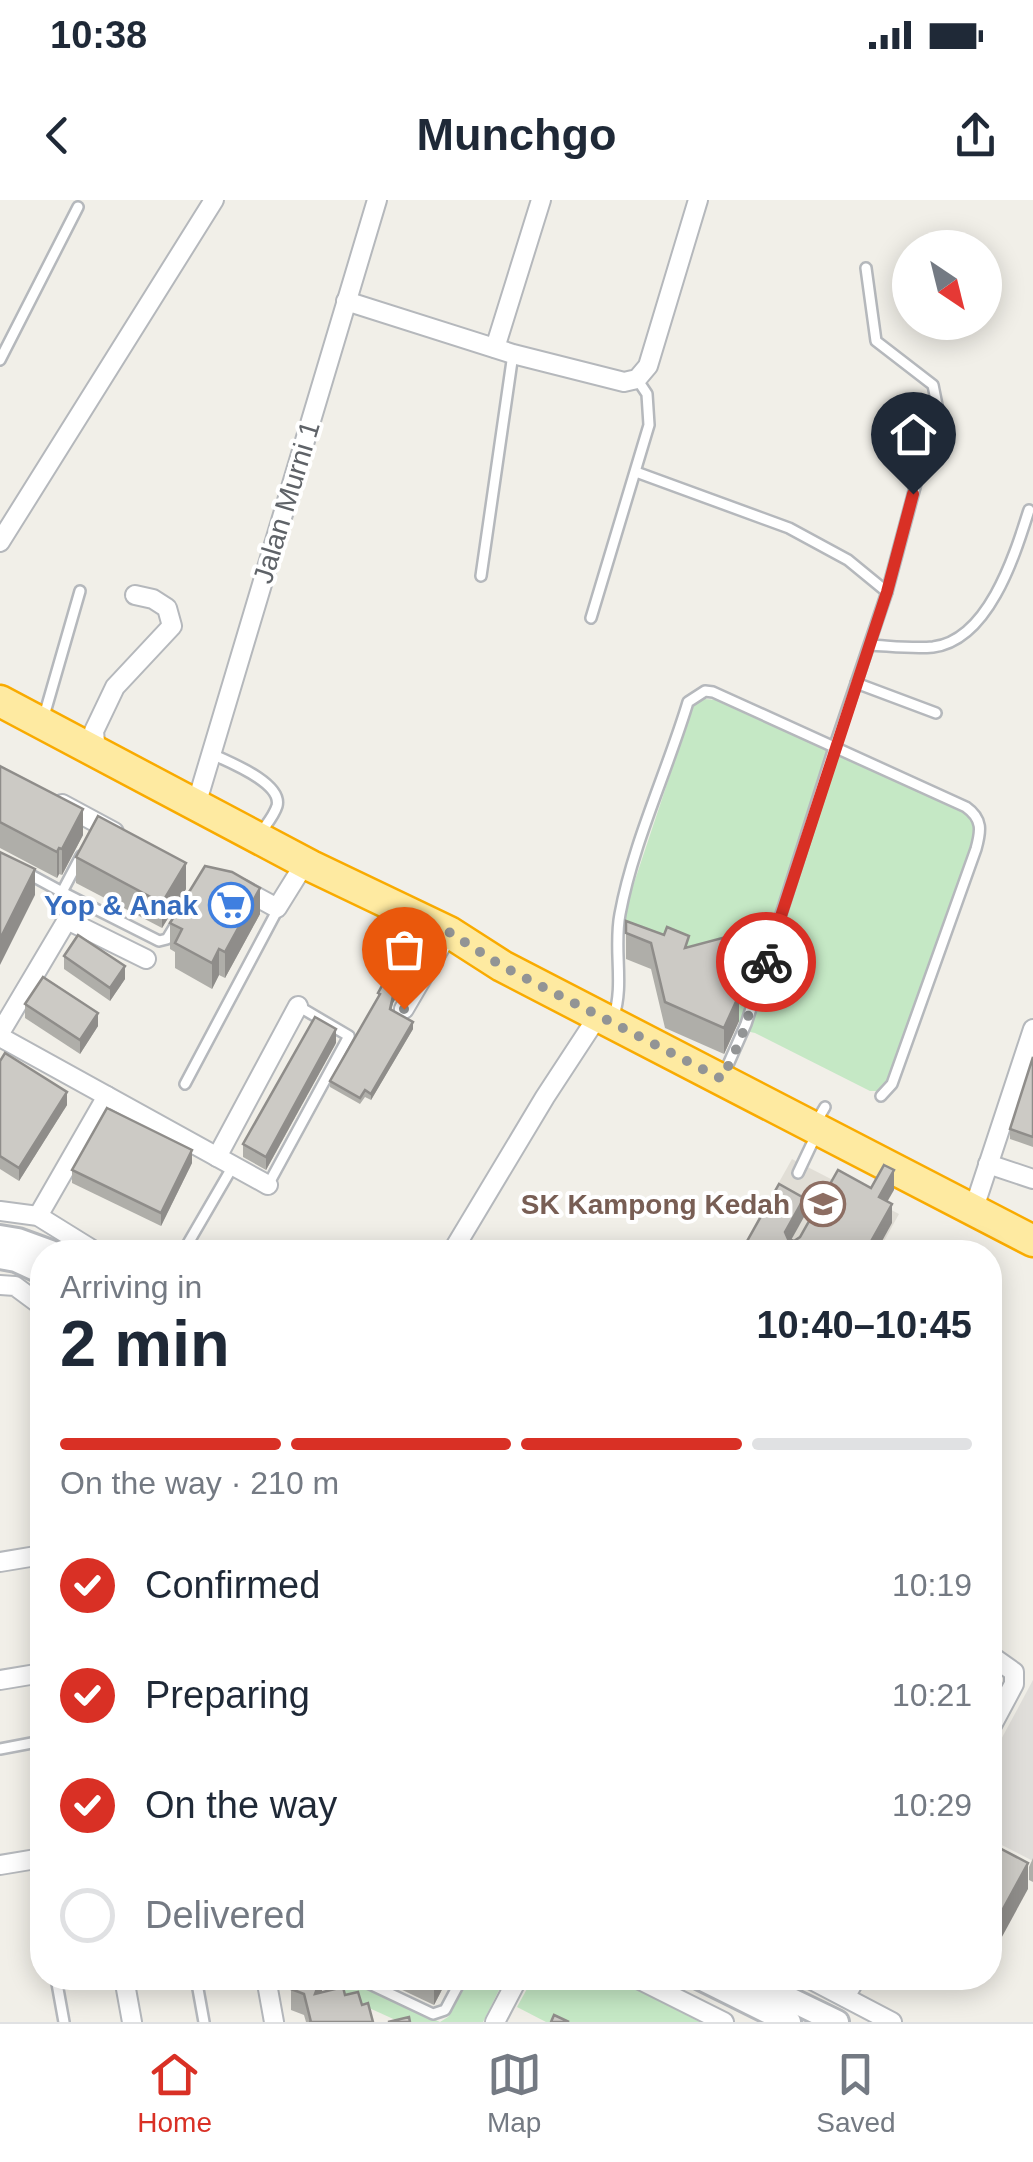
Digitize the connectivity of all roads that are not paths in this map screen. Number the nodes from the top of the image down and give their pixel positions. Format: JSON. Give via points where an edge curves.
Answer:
{"nodes":[{"id":1,"x":214,"y":200,"type":"edge"},
{"id":2,"x":376,"y":200,"type":"edge"},
{"id":3,"x":540,"y":200,"type":"edge"},
{"id":4,"x":698,"y":200,"type":"edge"},
{"id":5,"x":78,"y":207,"type":"dead end"},
{"id":6,"x":866,"y":268,"type":"dead end"},
{"id":7,"x":346,"y":300,"type":"junction"},
{"id":8,"x":504,"y":351,"type":"junction"},
{"id":9,"x":0,"y":360,"type":"edge"},
{"id":10,"x":637,"y":379,"type":"junction"},
{"id":11,"x":636,"y":472,"type":"junction"},
{"id":12,"x":1029,"y":510,"type":"dead end"},
{"id":13,"x":0,"y":542,"type":"edge"},
{"id":14,"x":481,"y":576,"type":"dead end"},
{"id":15,"x":80,"y":591,"type":"dead end"},
{"id":16,"x":887,"y":592,"type":"junction"},
{"id":17,"x":135,"y":595,"type":"dead end"},
{"id":18,"x":591,"y":618,"type":"dead end"},
{"id":19,"x":870,"y":645,"type":"junction"},
{"id":20,"x":856,"y":684,"type":"junction"},
{"id":21,"x":0,"y":701,"type":"edge"},
{"id":22,"x":936,"y":713,"type":"dead end"},
{"id":23,"x":0,"y":720,"type":"edge"},
{"id":24,"x":42,"y":723,"type":"junction"},
{"id":25,"x":96,"y":735,"type":"junction"},
{"id":26,"x":834,"y":748,"type":"junction"},
{"id":27,"x":212,"y":754,"type":"junction"},
{"id":28,"x":49,"y":797,"type":"edge"},
{"id":29,"x":196,"y":805,"type":"junction"},
{"id":30,"x":98,"y":823,"type":"junction"},
{"id":31,"x":258,"y":838,"type":"junction"},
{"id":32,"x":133,"y":841,"type":"edge"},
{"id":33,"x":306,"y":862,"type":"junction"},
{"id":34,"x":16,"y":866,"type":"edge"},
{"id":35,"x":219,"y":882,"type":"edge"},
{"id":36,"x":62,"y":892,"type":"junction"},
{"id":37,"x":279,"y":907,"type":"junction"},
{"id":38,"x":184,"y":909,"type":"edge"},
{"id":39,"x":449,"y":932,"type":"junction"},
{"id":40,"x":146,"y":959,"type":"dead end"},
{"id":41,"x":298,"y":1006,"type":"joint"},
{"id":42,"x":404,"y":1009,"type":"dead end"},
{"id":43,"x":605,"y":1019,"type":"junction"},
{"id":44,"x":1033,"y":1029,"type":"edge"},
{"id":45,"x":0,"y":1035,"type":"edge"},
{"id":46,"x":740,"y":1041,"type":"junction"},
{"id":47,"x":752,"y":1047,"type":"dead end"},
{"id":48,"x":722,"y":1079,"type":"junction"},
{"id":49,"x":186,"y":1084,"type":"dead end"},
{"id":50,"x":107,"y":1096,"type":"junction"},
{"id":51,"x":881,"y":1096,"type":"dead end"},
{"id":52,"x":819,"y":1121,"type":"junction"},
{"id":53,"x":225,"y":1161,"type":"junction"},
{"id":54,"x":988,"y":1164,"type":"junction"},
{"id":55,"x":798,"y":1173,"type":"dead end"},
{"id":56,"x":1033,"y":1179,"type":"edge"},
{"id":57,"x":268,"y":1185,"type":"joint"},
{"id":58,"x":0,"y":1210,"type":"edge"},
{"id":59,"x":973,"y":1210,"type":"junction"},
{"id":60,"x":38,"y":1216,"type":"junction"},
{"id":61,"x":0,"y":1237,"type":"edge"},
{"id":62,"x":77,"y":1240,"type":"edge"},
{"id":63,"x":189,"y":1240,"type":"edge"},
{"id":64,"x":459,"y":1240,"type":"edge"},
{"id":65,"x":1033,"y":1241,"type":"edge"},
{"id":66,"x":30,"y":1246,"type":"edge"},
{"id":67,"x":0,"y":1258,"type":"edge"},
{"id":68,"x":30,"y":1266,"type":"edge"},
{"id":69,"x":0,"y":1285,"type":"edge"},
{"id":70,"x":30,"y":1297,"type":"edge"},
{"id":71,"x":30,"y":1556,"type":"edge"},
{"id":72,"x":0,"y":1562,"type":"edge"},
{"id":73,"x":1002,"y":1664,"type":"edge"},
{"id":74,"x":30,"y":1675,"type":"edge"},
{"id":75,"x":0,"y":1680,"type":"edge"},
{"id":76,"x":1002,"y":1706,"type":"edge"},
{"id":77,"x":30,"y":1744,"type":"edge"},
{"id":78,"x":0,"y":1748,"type":"edge"},
{"id":79,"x":30,"y":1861,"type":"edge"},
{"id":80,"x":0,"y":1866,"type":"edge"},
{"id":81,"x":58,"y":1990,"type":"edge"},
{"id":82,"x":126,"y":1990,"type":"edge"},
{"id":83,"x":198,"y":1990,"type":"edge"},
{"id":84,"x":268,"y":1990,"type":"edge"},
{"id":85,"x":383,"y":1990,"type":"edge"},
{"id":86,"x":456,"y":1990,"type":"edge"},
{"id":87,"x":512,"y":1990,"type":"edge"},
{"id":88,"x":660,"y":1990,"type":"edge"},
{"id":89,"x":724,"y":1990,"type":"edge"},
{"id":90,"x":771,"y":1990,"type":"edge"},
{"id":91,"x":831,"y":1990,"type":"edge"},
{"id":92,"x":849,"y":1990,"type":"edge"},
{"id":93,"x":845,"y":1997,"type":"junction"},
{"id":94,"x":64,"y":2022,"type":"edge"},
{"id":95,"x":132,"y":2022,"type":"edge"},
{"id":96,"x":204,"y":2022,"type":"edge"},
{"id":97,"x":274,"y":2022,"type":"edge"},
{"id":98,"x":495,"y":2022,"type":"edge"},
{"id":99,"x":724,"y":2022,"type":"edge"},
{"id":100,"x":789,"y":2022,"type":"edge"},
{"id":101,"x":837,"y":2022,"type":"edge"},
{"id":102,"x":892,"y":2022,"type":"edge"}],
"edges":[{"from":1,"to":13,"type":"street"},
{"from":2,"to":7,"type":"street","name":"Jalan Murni 1"},
{"from":3,"to":8,"type":"street"},
{"from":4,"to":10,"type":"street","via":[[648,366]]},
{"from":5,"to":9,"type":"lane"},
{"from":6,"to":16,"type":"lane","via":[[876,341],[933,385],[937,405]]},
{"from":7,"to":8,"type":"street"},
{"from":7,"to":27,"type":"street","name":"Jalan Murni 1"},
{"from":8,"to":10,"type":"street","via":[[624,382]]},
{"from":8,"to":14,"type":"lane"},
{"from":10,"to":11,"type":"lane","via":[[650,425]]},
{"from":11,"to":16,"type":"lane","via":[[789,528],[848,560]]},
{"from":11,"to":18,"type":"lane"},
{"from":12,"to":19,"type":"lane","via":[[1001,590],[954,641],[934,647]]},
{"from":15,"to":24,"type":"lane"},
{"from":16,"to":19,"type":"lane"},
{"from":17,"to":25,"type":"street","via":[[167,608],[172,626],[119,680]]},
{"from":19,"to":20,"type":"lane"},
{"from":20,"to":22,"type":"lane"},
{"from":20,"to":26,"type":"lane"},
{"from":21,"to":24,"type":"highway"},
{"from":23,"to":25,"type":"highway"},
{"from":24,"to":25,"type":"highway"},
{"from":25,"to":29,"type":"highway"},
{"from":26,"to":43,"type":"lane","via":[[714,692],[705,690],[688,702],[620,913],[614,948],[619,1004]]},
{"from":26,"to":46,"type":"lane"},
{"from":26,"to":51,"type":"lane","via":[[966,808],[981,830],[892,1084]]},
{"from":27,"to":29,"type":"street","name":"Jalan Murni 1"},
{"from":27,"to":31,"type":"lane","via":[[271,785],[277,808]]},
{"from":28,"to":30,"type":"street"},
{"from":29,"to":31,"type":"highway"},
{"from":30,"to":32,"type":"street"},
{"from":30,"to":36,"type":"lane"},
{"from":31,"to":33,"type":"highway"},
{"from":33,"to":37,"type":"street"},
{"from":33,"to":39,"type":"highway"},
{"from":34,"to":36,"type":"lane"},
{"from":35,"to":37,"type":"street"},
{"from":36,"to":38,"type":"lane","via":[[160,941],[168,940]]},
{"from":37,"to":49,"type":"lane"},
{"from":39,"to":42,"type":"street"},
{"from":39,"to":43,"type":"highway"},
{"from":40,"to":45,"type":"street","via":[[67,920]]},
{"from":41,"to":53,"type":"street"},
{"from":41,"to":57,"type":"lane","via":[[349,1036]]},
{"from":43,"to":48,"type":"highway"},
{"from":43,"to":64,"type":"street","via":[[545,1097]]},
{"from":44,"to":54,"type":"street"},
{"from":45,"to":50,"type":"street"},
{"from":46,"to":47,"type":"lane"},
{"from":46,"to":48,"type":"lane"},
{"from":48,"to":52,"type":"highway"},
{"from":50,"to":53,"type":"street"},
{"from":50,"to":60,"type":"street"},
{"from":52,"to":55,"type":"lane"},
{"from":52,"to":59,"type":"highway","via":[[849,1154]]},
{"from":53,"to":57,"type":"street"},
{"from":53,"to":63,"type":"lane"},
{"from":54,"to":56,"type":"street"},
{"from":54,"to":59,"type":"street"},
{"from":58,"to":60,"type":"street"},
{"from":59,"to":65,"type":"highway"},
{"from":60,"to":62,"type":"street"},
{"from":61,"to":66,"type":"street"},
{"from":67,"to":68,"type":"street"},
{"from":69,"to":70,"type":"street"},
{"from":71,"to":72,"type":"street"},
{"from":73,"to":76,"type":"street","via":[[1014,1672]]},
{"from":74,"to":75,"type":"street"},
{"from":77,"to":78,"type":"lane"},
{"from":79,"to":80,"type":"street"},
{"from":81,"to":94,"type":"lane"},
{"from":82,"to":95,"type":"street"},
{"from":83,"to":96,"type":"lane"},
{"from":84,"to":97,"type":"street"},
{"from":85,"to":86,"type":"lane","via":[[434,2014],[445,2010]]},
{"from":87,"to":98,"type":"street"},
{"from":88,"to":99,"type":"street"},
{"from":89,"to":100,"type":"street"},
{"from":90,"to":101,"type":"street"},
{"from":91,"to":93,"type":"street"},
{"from":92,"to":93,"type":"street"},
{"from":93,"to":102,"type":"street"}]}
